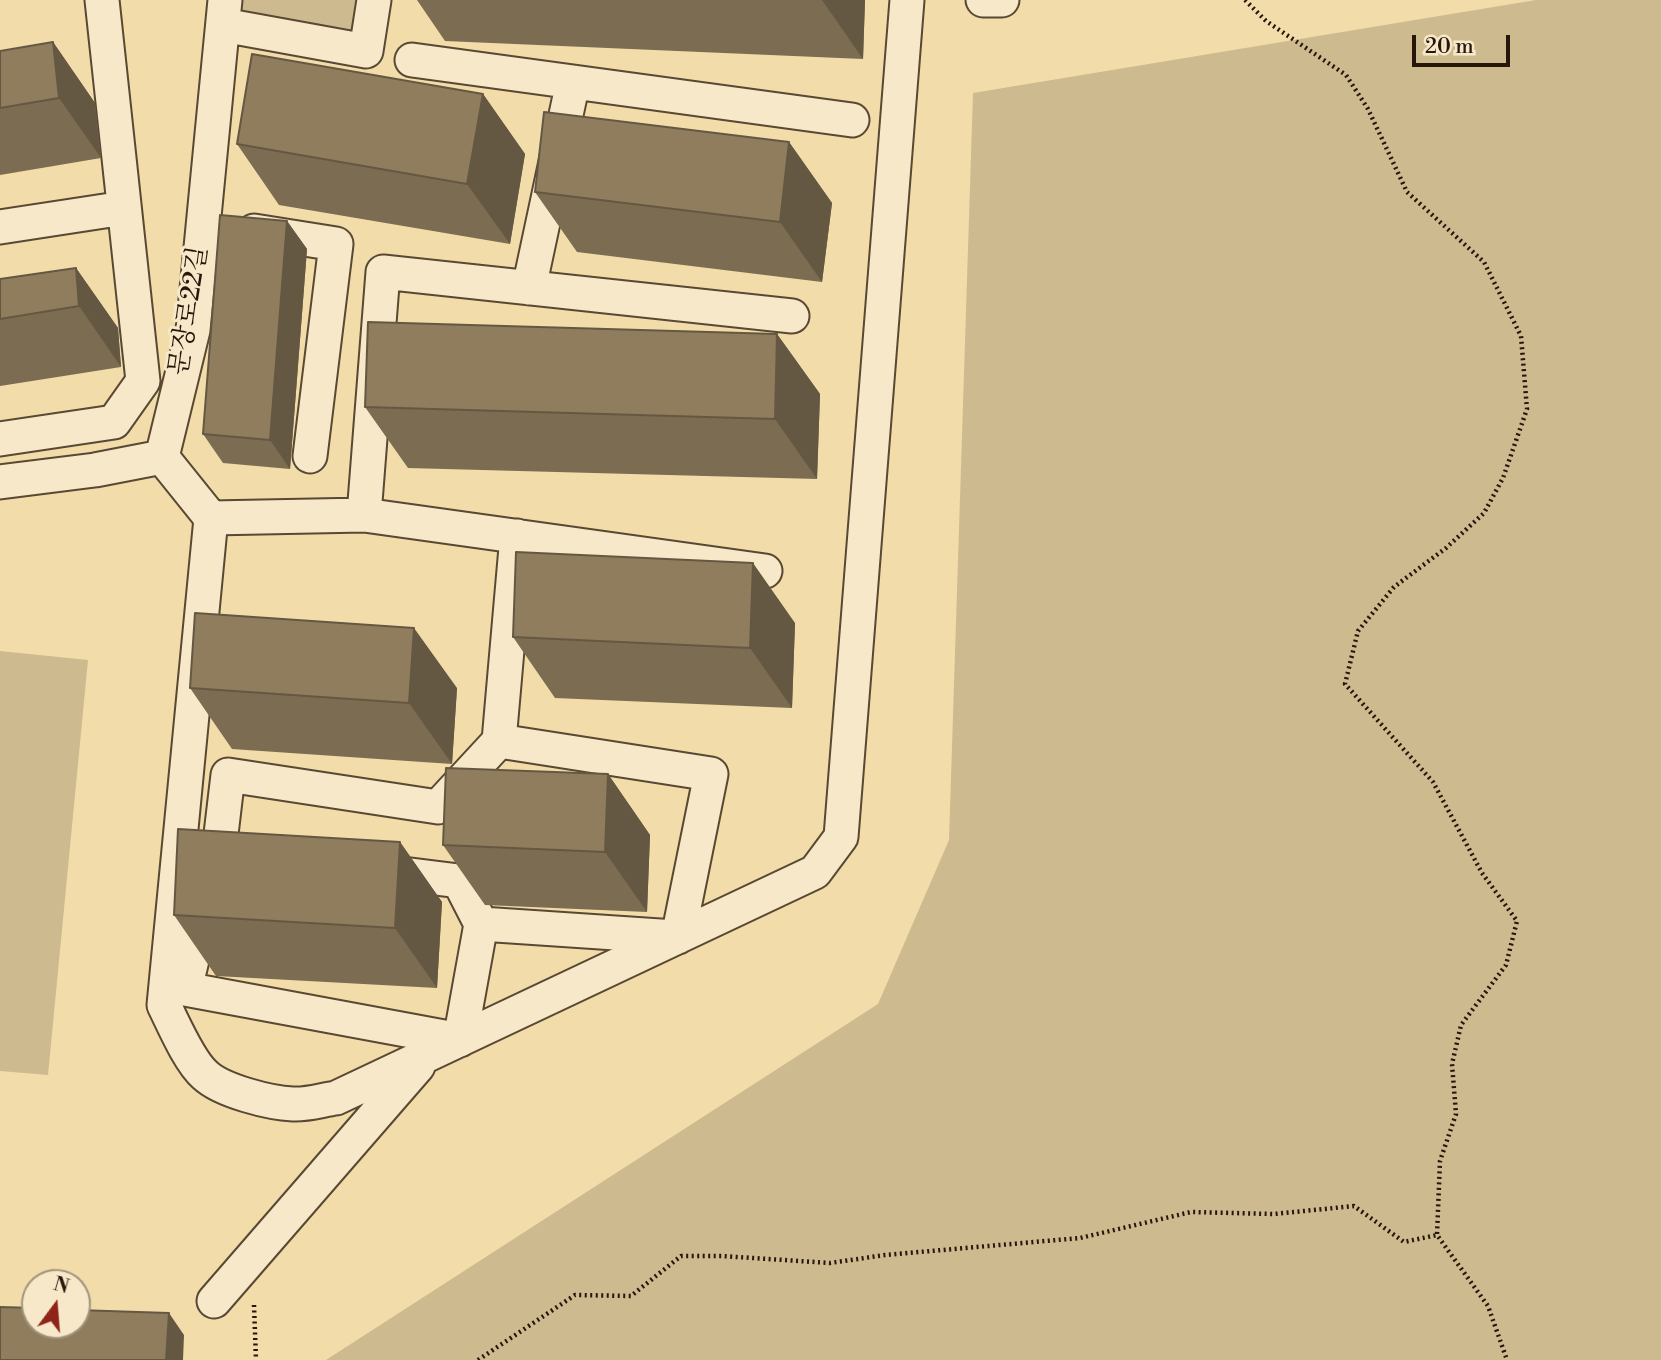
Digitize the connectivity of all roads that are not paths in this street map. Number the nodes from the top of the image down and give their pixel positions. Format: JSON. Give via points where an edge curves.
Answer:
{"nodes":[{"id":1,"x":102,"y":0,"type":"edge"},
{"id":2,"x":374,"y":0,"type":"edge"},
{"id":3,"x":907,"y":0,"type":"edge"},
{"id":4,"x":984,"y":0,"type":"edge"},
{"id":5,"x":1002,"y":0,"type":"edge"},
{"id":6,"x":224,"y":12,"type":"edge"},
{"id":7,"x":412,"y":60,"type":"dead end"},
{"id":8,"x":573,"y":82,"type":"junction"},
{"id":9,"x":852,"y":120,"type":"dead end"},
{"id":10,"x":124,"y":208,"type":"junction"},
{"id":11,"x":203,"y":222,"type":"junction"},
{"id":12,"x":0,"y":227,"type":"edge"},
{"id":13,"x":529,"y":288,"type":"junction"},
{"id":14,"x":792,"y":316,"type":"dead end"},
{"id":15,"x":0,"y":439,"type":"edge"},
{"id":16,"x":310,"y":456,"type":"dead end"},
{"id":17,"x":162,"y":457,"type":"junction"},
{"id":18,"x":0,"y":482,"type":"edge"},
{"id":19,"x":364,"y":515,"type":"junction"},
{"id":20,"x":211,"y":518,"type":"junction"},
{"id":21,"x":517,"y":537,"type":"junction"},
{"id":22,"x":765,"y":571,"type":"dead end"},
{"id":23,"x":499,"y":741,"type":"junction"},
{"id":24,"x":444,"y":828,"type":"junction"},
{"id":25,"x":352,"y":867,"type":"edge"},
{"id":26,"x":459,"y":881,"type":"junction"},
{"id":27,"x":481,"y":924,"type":"junction"},
{"id":28,"x":678,"y":937,"type":"junction"},
{"id":29,"x":460,"y":1040,"type":"junction"},
{"id":30,"x":426,"y":1056,"type":"junction"},
{"id":31,"x":214,"y":1301,"type":"dead end"}],
"edges":[{"from":1,"to":10,"type":"street"},
{"from":2,"to":6,"type":"street","via":[[366,51]]},
{"from":3,"to":28,"type":"street","via":[[841,837],[815,872]]},
{"from":4,"to":5,"type":"street"},
{"from":6,"to":11,"type":"street","name":"문장로22길"},
{"from":7,"to":8,"type":"street"},
{"from":8,"to":9,"type":"street"},
{"from":8,"to":13,"type":"street"},
{"from":10,"to":12,"type":"street"},
{"from":10,"to":15,"type":"street","via":[[143,380],[114,422]]},
{"from":11,"to":16,"type":"street","via":[[336,244]]},
{"from":11,"to":17,"type":"street","name":"문장로22길","via":[[193,330]]},
{"from":13,"to":14,"type":"street"},
{"from":13,"to":19,"type":"street","via":[[383,272]]},
{"from":17,"to":18,"type":"street"},
{"from":17,"to":20,"type":"street"},
{"from":19,"to":20,"type":"street"},
{"from":19,"to":21,"type":"street"},
{"from":20,"to":30,"type":"street","via":[[164,1005],[205,1076],[268,1101],[294,1105],[336,1098]]},
{"from":21,"to":22,"type":"street"},
{"from":21,"to":23,"type":"street"},
{"from":23,"to":24,"type":"street"},
{"from":23,"to":28,"type":"street","via":[[711,774]]},
{"from":24,"to":26,"type":"street"},
{"from":24,"to":29,"type":"street","via":[[228,775],[232,853],[185,989]]},
{"from":25,"to":26,"type":"street"},
{"from":26,"to":27,"type":"street"},
{"from":27,"to":28,"type":"street"},
{"from":27,"to":29,"type":"street"},
{"from":28,"to":29,"type":"street"},
{"from":29,"to":30,"type":"street"},
{"from":30,"to":31,"type":"street"}]}
